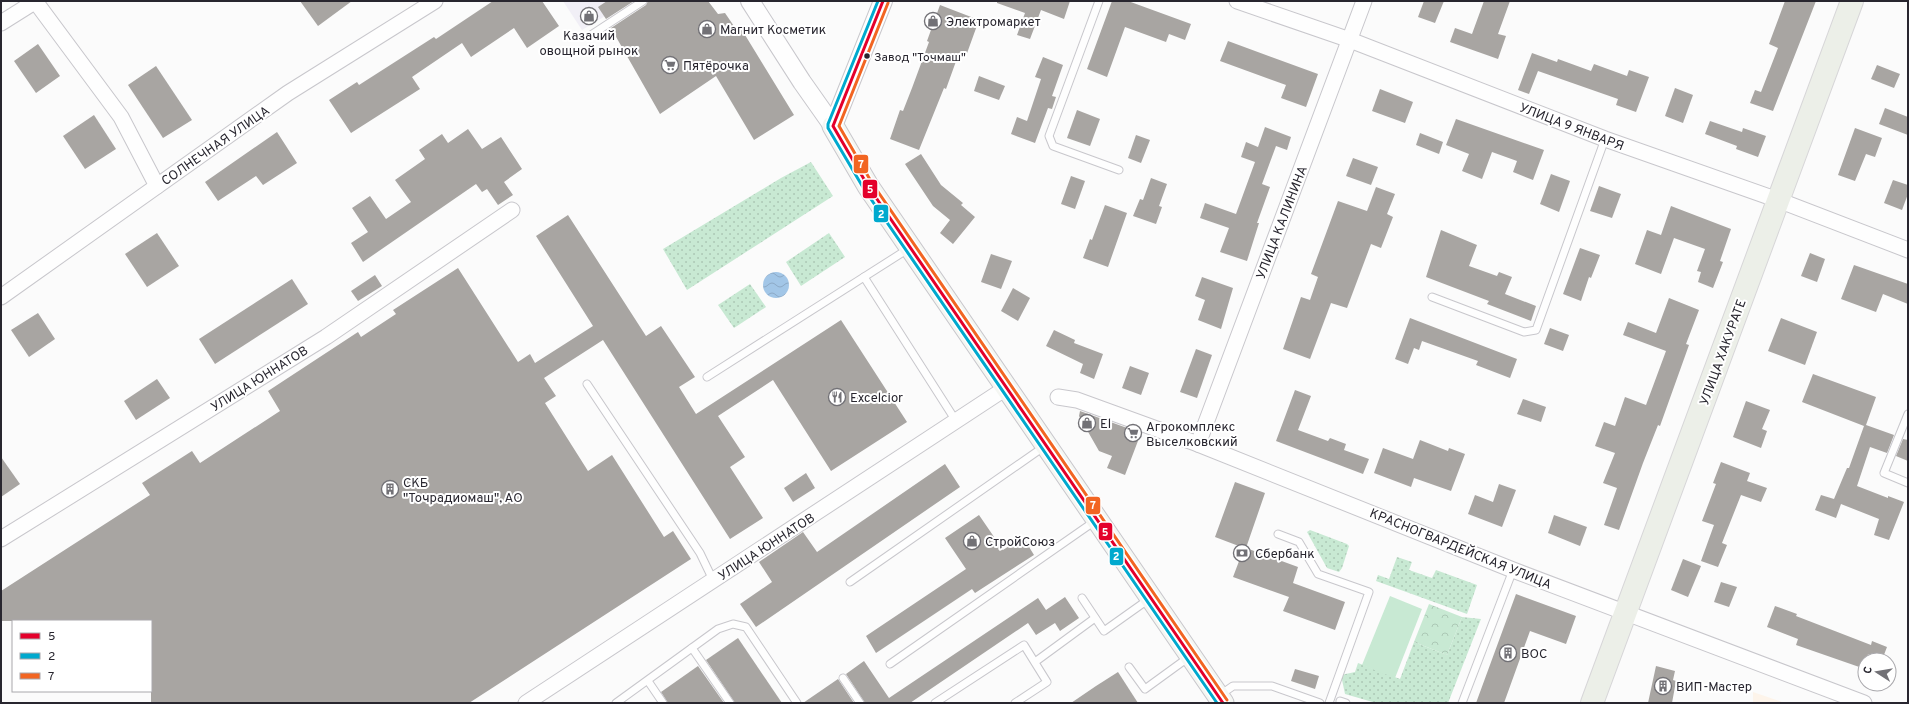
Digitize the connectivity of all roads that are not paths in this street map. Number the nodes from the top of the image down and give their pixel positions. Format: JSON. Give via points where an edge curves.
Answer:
{"nodes":[{"id":1,"x":35,"y":1,"type":"edge"},
{"id":2,"x":435,"y":1,"type":"edge"},
{"id":3,"x":643,"y":1,"type":"edge"},
{"id":4,"x":750,"y":1,"type":"edge"},
{"id":5,"x":883,"y":1,"type":"edge"},
{"id":6,"x":1099,"y":1,"type":"edge"},
{"id":7,"x":1237,"y":1,"type":"edge"},
{"id":8,"x":1364,"y":1,"type":"edge"},
{"id":9,"x":1852,"y":1,"type":"edge"},
{"id":10,"x":1,"y":23,"type":"edge"},
{"id":11,"x":591,"y":35,"type":"dead end"},
{"id":12,"x":1350,"y":40,"type":"junction"},
{"id":13,"x":833,"y":126,"type":"junction"},
{"id":14,"x":1605,"y":139,"type":"junction"},
{"id":15,"x":1119,"y":170,"type":"dead end"},
{"id":16,"x":157,"y":186,"type":"junction"},
{"id":17,"x":1778,"y":200,"type":"junction"},
{"id":18,"x":512,"y":210,"type":"dead end"},
{"id":19,"x":910,"y":248,"type":"junction"},
{"id":20,"x":1908,"y":250,"type":"edge"},
{"id":21,"x":864,"y":277,"type":"junction"},
{"id":22,"x":1,"y":297,"type":"edge"},
{"id":23,"x":1432,"y":297,"type":"dead end"},
{"id":24,"x":707,"y":377,"type":"dead end"},
{"id":25,"x":587,"y":384,"type":"dead end"},
{"id":26,"x":1006,"y":388,"type":"junction"},
{"id":27,"x":1058,"y":397,"type":"dead end"},
{"id":28,"x":1908,"y":414,"type":"edge"},
{"id":29,"x":956,"y":421,"type":"junction"},
{"id":30,"x":1198,"y":444,"type":"junction"},
{"id":31,"x":1045,"y":446,"type":"junction"},
{"id":32,"x":1908,"y":483,"type":"edge"},
{"id":33,"x":1097,"y":520,"type":"junction"},
{"id":34,"x":1278,"y":534,"type":"dead end"},
{"id":35,"x":1,"y":539,"type":"edge"},
{"id":36,"x":1513,"y":570,"type":"junction"},
{"id":37,"x":713,"y":580,"type":"junction"},
{"id":38,"x":850,"y":582,"type":"dead end"},
{"id":39,"x":1082,"y":598,"type":"dead end"},
{"id":40,"x":1150,"y":598,"type":"junction"},
{"id":41,"x":1627,"y":612,"type":"junction"},
{"id":42,"x":1096,"y":618,"type":"junction"},
{"id":43,"x":692,"y":648,"type":"junction"},
{"id":44,"x":1191,"y":656,"type":"junction"},
{"id":45,"x":1035,"y":662,"type":"junction"},
{"id":46,"x":890,"y":664,"type":"dead end"},
{"id":47,"x":1129,"y":667,"type":"dead end"},
{"id":48,"x":843,"y":678,"type":"dead end"},
{"id":49,"x":648,"y":681,"type":"junction"},
{"id":50,"x":1221,"y":700,"type":"edge"},
{"id":51,"x":526,"y":703,"type":"edge"},
{"id":52,"x":616,"y":703,"type":"edge"},
{"id":53,"x":663,"y":703,"type":"edge"},
{"id":54,"x":730,"y":703,"type":"edge"},
{"id":55,"x":797,"y":703,"type":"edge"},
{"id":56,"x":860,"y":703,"type":"edge"},
{"id":57,"x":935,"y":703,"type":"edge"},
{"id":58,"x":1015,"y":703,"type":"edge"},
{"id":59,"x":1320,"y":703,"type":"edge"},
{"id":60,"x":1329,"y":703,"type":"edge"},
{"id":61,"x":1462,"y":703,"type":"edge"},
{"id":62,"x":1592,"y":703,"type":"edge"},
{"id":63,"x":1864,"y":703,"type":"edge"}],
"edges":[{"from":1,"to":10,"type":"street"},
{"from":1,"to":16,"type":"street","via":[[121,117]]},
{"from":2,"to":16,"type":"street","name":"СОЛНЕЧНАЯ УЛИЦА","via":[[288,93]]},
{"from":3,"to":11,"type":"lane"},
{"from":4,"to":13,"type":"street"},
{"from":5,"to":13,"type":"street"},
{"from":6,"to":15,"type":"lane","via":[[1049,136],[1053,146]]},
{"from":7,"to":12,"type":"street","name":"УЛИЦА 9 ЯНВАРЯ"},
{"from":8,"to":12,"type":"street","name":"УЛИЦА КАЛИНИНА"},
{"from":9,"to":17,"type":"main road","name":"УЛИЦА ХАКУРАТЕ"},
{"from":12,"to":14,"type":"street","name":"УЛИЦА 9 ЯНВАРЯ"},
{"from":12,"to":30,"type":"street","name":"УЛИЦА КАЛИНИНА"},
{"from":13,"to":19,"type":"main road","via":[[868,186]]},
{"from":14,"to":17,"type":"street","name":"УЛИЦА 9 ЯНВАРЯ"},
{"from":14,"to":23,"type":"lane","via":[[1536,330],[1524,332]]},
{"from":16,"to":22,"type":"street","name":"СОЛНЕЧНАЯ УЛИЦА"},
{"from":17,"to":20,"type":"street","name":"УЛИЦА 9 ЯНВАРЯ"},
{"from":17,"to":41,"type":"main road","name":"УЛИЦА ХАКУРАТЕ"},
{"from":18,"to":35,"type":"street","name":"УЛИЦА ЮННАТОВ","via":[[326,337]]},
{"from":19,"to":21,"type":"lane"},
{"from":19,"to":26,"type":"main road"},
{"from":21,"to":24,"type":"lane"},
{"from":21,"to":29,"type":"lane"},
{"from":25,"to":37,"type":"lane","via":[[700,553]]},
{"from":26,"to":29,"type":"street","name":"УЛИЦА ЮННАТОВ"},
{"from":26,"to":31,"type":"main road"},
{"from":27,"to":30,"type":"street","name":"КРАСНОГВАРДЕЙСКАЯ УЛИЦА","via":[[1077,400]]},
{"from":28,"to":32,"type":"lane","via":[[1884,473]]},
{"from":29,"to":37,"type":"street","name":"УЛИЦА ЮННАТОВ"},
{"from":30,"to":36,"type":"street","name":"КРАСНОГВАРДЕЙСКАЯ УЛИЦА"},
{"from":31,"to":33,"type":"main road"},
{"from":31,"to":38,"type":"lane"},
{"from":33,"to":40,"type":"main road"},
{"from":33,"to":46,"type":"lane"},
{"from":34,"to":60,"type":"lane","via":[[1299,542],[1318,574],[1369,592]]},
{"from":36,"to":41,"type":"street","name":"КРАСНОГВАРДЕЙСКАЯ УЛИЦА"},
{"from":36,"to":61,"type":"lane"},
{"from":37,"to":51,"type":"street","name":"УЛИЦА ЮННАТОВ"},
{"from":39,"to":42,"type":"lane"},
{"from":40,"to":42,"type":"lane","via":[[1104,631]]},
{"from":40,"to":44,"type":"main road"},
{"from":41,"to":62,"type":"main road","name":"УЛИЦА ХАКУРАТЕ"},
{"from":41,"to":63,"type":"street","name":"КРАСНОГВАРДЕЙСКАЯ УЛИЦА"},
{"from":42,"to":45,"type":"lane"},
{"from":43,"to":49,"type":"lane"},
{"from":43,"to":54,"type":"lane"},
{"from":43,"to":55,"type":"lane","via":[[718,629],[733,624],[746,627]]},
{"from":44,"to":47,"type":"lane","via":[[1145,689]]},
{"from":44,"to":50,"type":"main road"},
{"from":45,"to":57,"type":"lane","via":[[1024,645]]},
{"from":45,"to":58,"type":"lane","via":[[1047,682]]},
{"from":48,"to":56,"type":"lane"},
{"from":49,"to":52,"type":"lane"},
{"from":49,"to":53,"type":"lane"},
{"from":50,"to":59,"type":"lane","via":[[1233,686],[1272,686]]}]}
